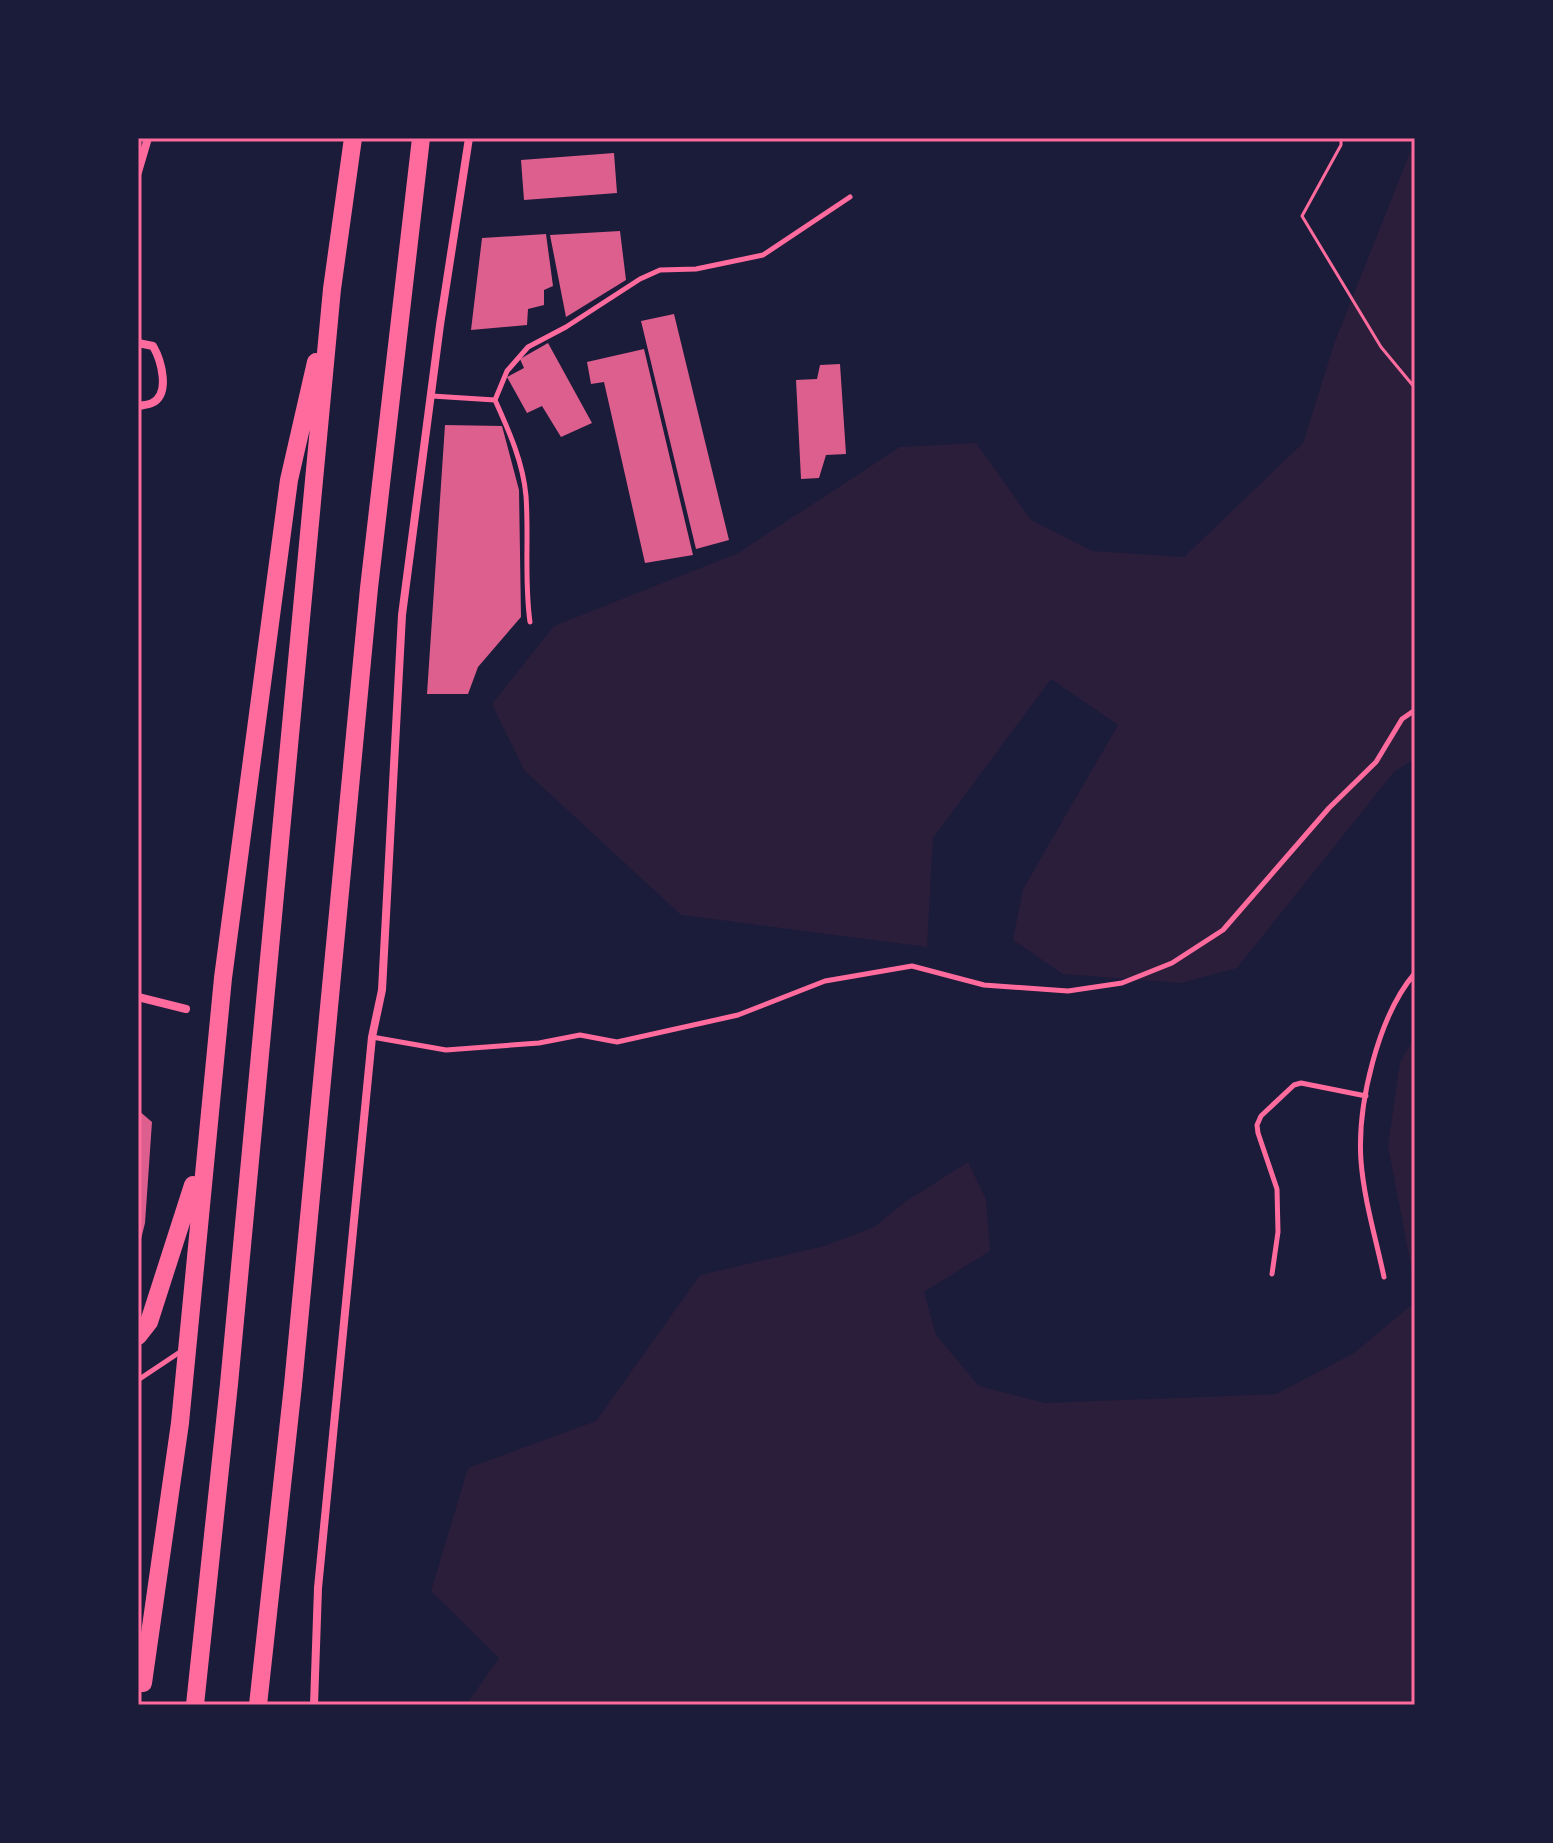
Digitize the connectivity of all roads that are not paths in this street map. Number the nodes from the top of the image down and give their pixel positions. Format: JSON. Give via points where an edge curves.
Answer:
{"nodes":[{"id":1,"x":148,"y":138,"type":"edge"},
{"id":2,"x":353,"y":138,"type":"edge"},
{"id":3,"x":421,"y":138,"type":"edge"},
{"id":4,"x":469,"y":138,"type":"edge"},
{"id":5,"x":138,"y":172,"type":"edge"},
{"id":6,"x":850,"y":197,"type":"dead end"},
{"id":7,"x":332,"y":289,"type":"junction"},
{"id":8,"x":138,"y":343,"type":"edge"},
{"id":9,"x":431,"y":395,"type":"junction"},
{"id":10,"x":495,"y":400,"type":"junction"},
{"id":11,"x":138,"y":406,"type":"edge"},
{"id":12,"x":530,"y":622,"type":"dead end"},
{"id":13,"x":1415,"y":710,"type":"edge"},
{"id":14,"x":1415,"y":973,"type":"edge"},
{"id":15,"x":138,"y":997,"type":"edge"},
{"id":16,"x":186,"y":1009,"type":"dead end"},
{"id":17,"x":372,"y":1037,"type":"junction"},
{"id":18,"x":216,"y":1040,"type":"junction"},
{"id":19,"x":1366,"y":1096,"type":"junction"},
{"id":20,"x":1272,"y":1274,"type":"dead end"},
{"id":21,"x":1384,"y":1277,"type":"dead end"},
{"id":22,"x":138,"y":1336,"type":"edge"},
{"id":23,"x":187,"y":1347,"type":"junction"},
{"id":24,"x":138,"y":1380,"type":"edge"},
{"id":25,"x":143,"y":1683,"type":"dead end"},
{"id":26,"x":260,"y":1700,"type":"edge"},
{"id":27,"x":195,"y":1705,"type":"edge"},
{"id":28,"x":314,"y":1705,"type":"edge"}],
"edges":[{"from":1,"to":5,"type":"street"},
{"from":2,"to":7,"type":"highway"},
{"from":3,"to":26,"type":"highway","via":[[369,588]]},
{"from":4,"to":9,"type":"street"},
{"from":6,"to":10,"type":"lane","via":[[763,255],[696,269],[660,270],[640,279],[528,347],[507,371]]},
{"from":7,"to":18,"type":"highway","via":[[289,480]]},
{"from":7,"to":27,"type":"highway"},
{"from":8,"to":11,"type":"street","via":[[153,346],[163,385],[152,403]]},
{"from":9,"to":10,"type":"lane"},
{"from":9,"to":17,"type":"street","via":[[402,615],[382,990]]},
{"from":10,"to":12,"type":"lane","via":[[513,439],[526,495]]},
{"from":13,"to":17,"type":"lane","via":[[1402,719],[1376,762],[1223,930],[1172,963],[1122,983],[1068,991],[984,985],[912,966],[825,981],[738,1015],[617,1042],[580,1035],[446,1050]]},
{"from":14,"to":19,"type":"lane","via":[[1375,1053]]},
{"from":15,"to":16,"type":"street"},
{"from":17,"to":28,"type":"street","via":[[318,1588]]},
{"from":18,"to":22,"type":"highway","via":[[191,1197],[149,1322]]},
{"from":18,"to":23,"type":"highway"},
{"from":19,"to":20,"type":"lane","via":[[1301,1083],[1261,1116],[1258,1133],[1277,1189]]},
{"from":19,"to":21,"type":"lane","via":[[1361,1160]]},
{"from":23,"to":24,"type":"lane"},
{"from":23,"to":25,"type":"highway"}]}
